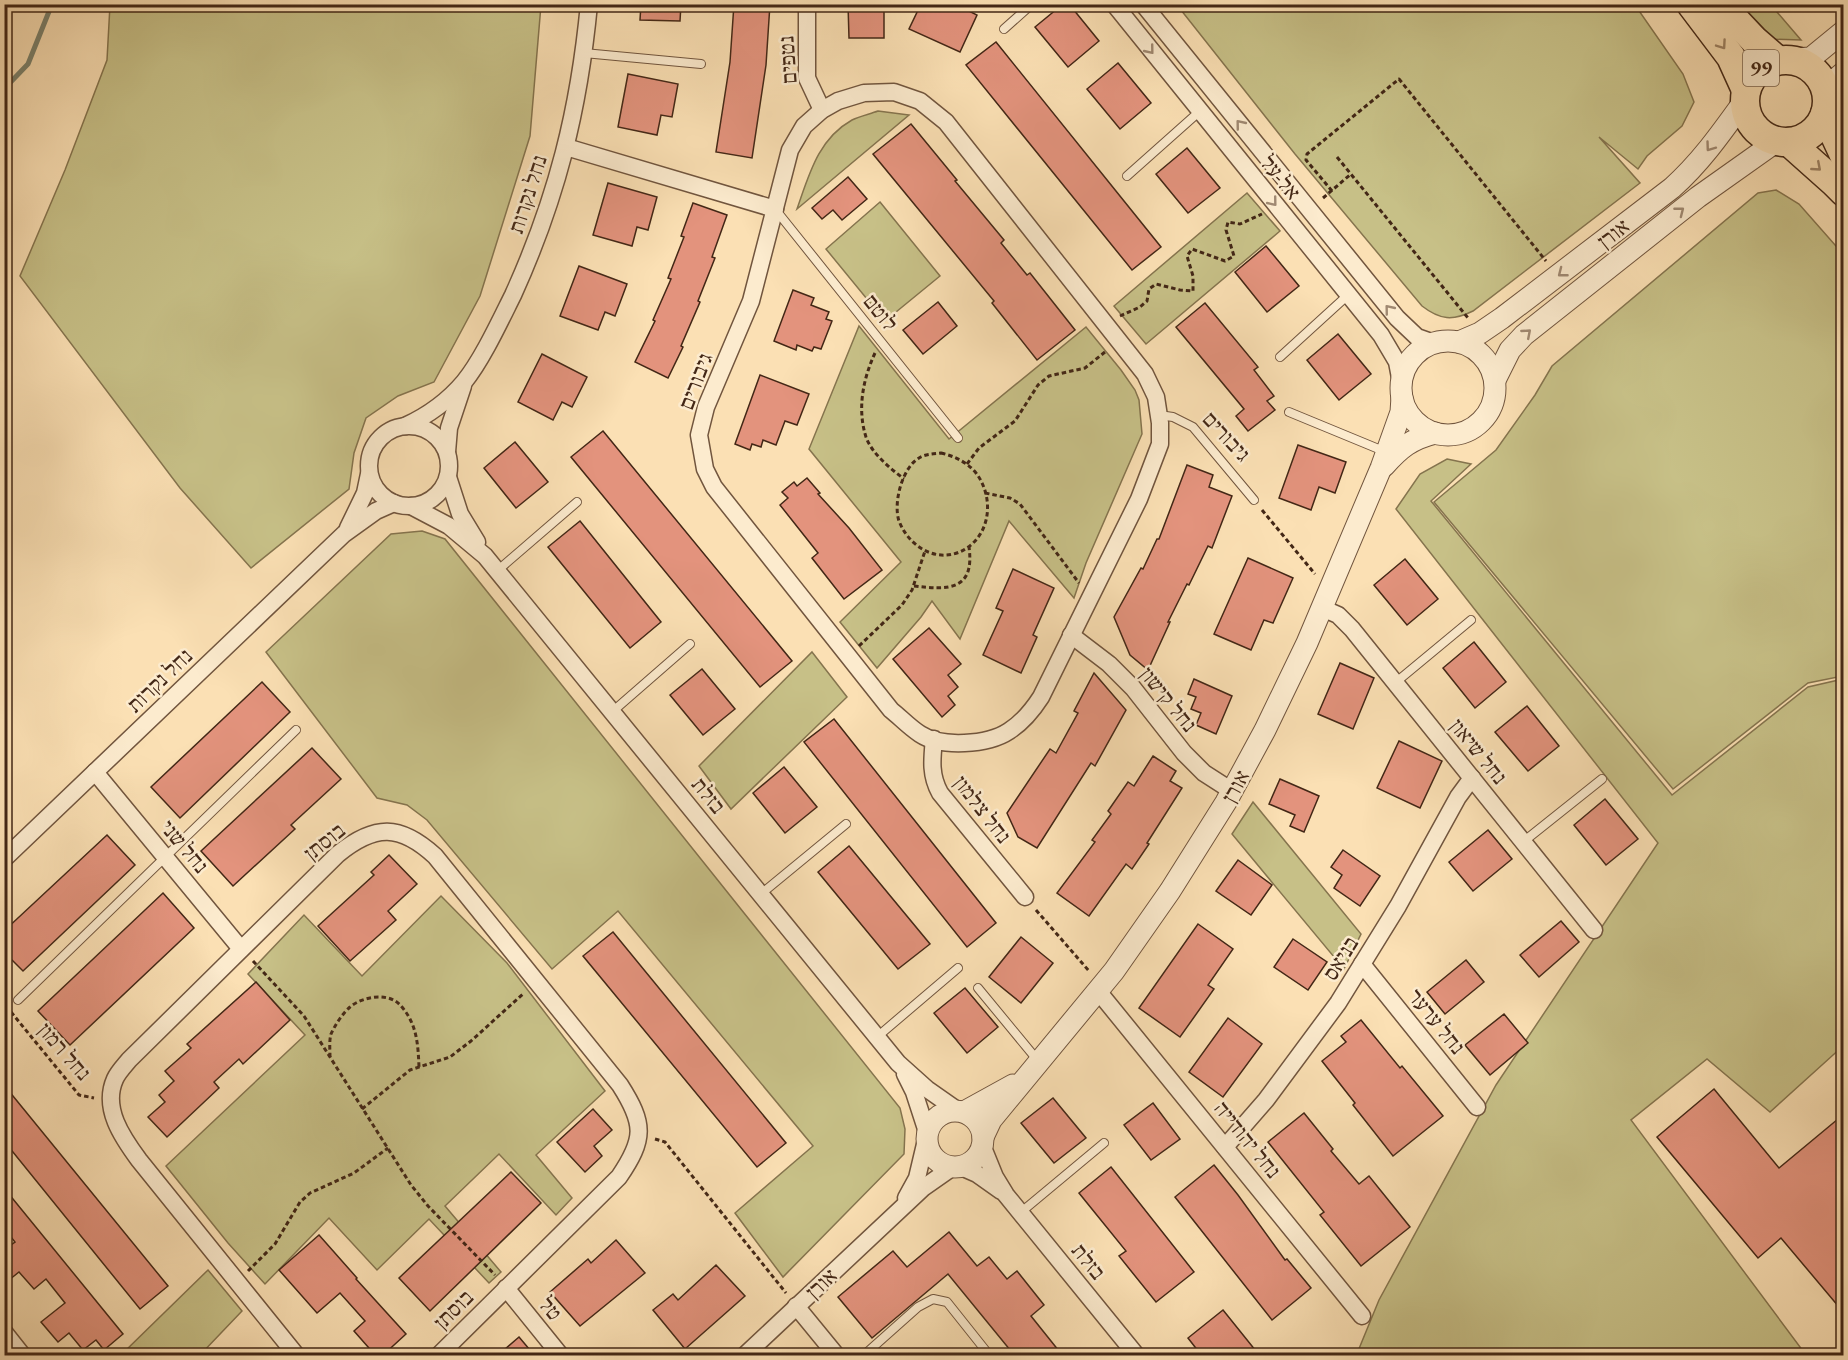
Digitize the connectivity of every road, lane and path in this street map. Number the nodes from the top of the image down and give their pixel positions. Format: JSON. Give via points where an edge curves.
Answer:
{"nodes":[{"id":1,"x":590,"y":4,"type":"edge"},
{"id":2,"x":807,"y":4,"type":"edge"},
{"id":3,"x":1032,"y":4,"type":"edge"},
{"id":4,"x":1114,"y":4,"type":"edge"},
{"id":5,"x":1143,"y":4,"type":"edge"},
{"id":6,"x":1691,"y":4,"type":"edge"},
{"id":7,"x":1720,"y":4,"type":"edge"},
{"id":8,"x":1004,"y":29,"type":"dead end"},
{"id":9,"x":1844,"y":31,"type":"edge"},
{"id":10,"x":584,"y":53,"type":"junction"},
{"id":11,"x":1783,"y":60,"type":"junction"},
{"id":12,"x":701,"y":64,"type":"dead end"},
{"id":13,"x":1844,"y":72,"type":"edge"},
{"id":14,"x":1745,"y":95,"type":"junction"},
{"id":15,"x":1827,"y":107,"type":"junction"},
{"id":16,"x":822,"y":110,"type":"junction"},
{"id":17,"x":1200,"y":111,"type":"junction"},
{"id":18,"x":1783,"y":142,"type":"junction"},
{"id":19,"x":566,"y":147,"type":"junction"},
{"id":20,"x":1844,"y":155,"type":"edge"},
{"id":21,"x":1337,"y":156,"type":"dead end"},
{"id":22,"x":1351,"y":174,"type":"junction"},
{"id":23,"x":1127,"y":176,"type":"dead end"},
{"id":24,"x":1332,"y":191,"type":"junction"},
{"id":25,"x":1844,"y":192,"type":"edge"},
{"id":26,"x":1275,"y":205,"type":"junction"},
{"id":27,"x":775,"y":209,"type":"junction"},
{"id":28,"x":1309,"y":210,"type":"junction"},
{"id":29,"x":1558,"y":276,"type":"junction"},
{"id":30,"x":1348,"y":295,"type":"junction"},
{"id":31,"x":1122,"y":315,"type":"dead end"},
{"id":32,"x":1480,"y":333,"type":"junction"},
{"id":33,"x":880,"y":340,"type":"junction"},
{"id":34,"x":1118,"y":341,"type":"junction"},
{"id":35,"x":1459,"y":342,"type":"junction"},
{"id":36,"x":1434,"y":343,"type":"junction"},
{"id":37,"x":1280,"y":357,"type":"dead end"},
{"id":38,"x":1495,"y":380,"type":"junction"},
{"id":39,"x":464,"y":382,"type":"junction"},
{"id":40,"x":1402,"y":390,"type":"junction"},
{"id":41,"x":1289,"y":412,"type":"dead end"},
{"id":42,"x":1158,"y":415,"type":"junction"},
{"id":43,"x":405,"y":426,"type":"junction"},
{"id":44,"x":1435,"y":434,"type":"junction"},
{"id":45,"x":958,"y":438,"type":"dead end"},
{"id":46,"x":447,"y":452,"type":"junction"},
{"id":47,"x":1384,"y":461,"type":"junction"},
{"id":48,"x":967,"y":464,"type":"junction"},
{"id":49,"x":369,"y":474,"type":"junction"},
{"id":50,"x":448,"y":477,"type":"junction"},
{"id":51,"x":904,"y":479,"type":"junction"},
{"id":52,"x":985,"y":493,"type":"junction"},
{"id":53,"x":1254,"y":500,"type":"joint"},
{"id":54,"x":577,"y":502,"type":"dead end"},
{"id":55,"x":394,"y":503,"type":"junction"},
{"id":56,"x":411,"y":506,"type":"junction"},
{"id":57,"x":345,"y":534,"type":"junction"},
{"id":58,"x":969,"y":547,"type":"junction"},
{"id":59,"x":926,"y":551,"type":"junction"},
{"id":60,"x":485,"y":556,"type":"junction"},
{"id":61,"x":497,"y":571,"type":"junction"},
{"id":62,"x":914,"y":586,"type":"junction"},
{"id":63,"x":1090,"y":597,"type":"junction"},
{"id":64,"x":1326,"y":600,"type":"junction"},
{"id":65,"x":1471,"y":620,"type":"dead end"},
{"id":66,"x":1071,"y":635,"type":"junction"},
{"id":67,"x":690,"y":644,"type":"dead end"},
{"id":68,"x":848,"y":656,"type":"junction"},
{"id":69,"x":1395,"y":683,"type":"junction"},
{"id":70,"x":612,"y":712,"type":"junction"},
{"id":71,"x":296,"y":730,"type":"dead end"},
{"id":72,"x":934,"y":739,"type":"junction"},
{"id":73,"x":94,"y":772,"type":"junction"},
{"id":74,"x":1472,"y":778,"type":"junction"},
{"id":75,"x":1602,"y":779,"type":"dead end"},
{"id":76,"x":1232,"y":791,"type":"junction"},
{"id":77,"x":846,"y":825,"type":"dead end"},
{"id":78,"x":1524,"y":842,"type":"junction"},
{"id":79,"x":165,"y":857,"type":"junction"},
{"id":80,"x":4,"y":860,"type":"edge"},
{"id":81,"x":761,"y":894,"type":"junction"},
{"id":82,"x":1025,"y":897,"type":"joint"},
{"id":83,"x":1594,"y":930,"type":"dead end"},
{"id":84,"x":242,"y":949,"type":"junction"},
{"id":85,"x":1362,"y":964,"type":"junction"},
{"id":86,"x":958,"y":968,"type":"dead end"},
{"id":87,"x":537,"y":982,"type":"junction"},
{"id":88,"x":978,"y":988,"type":"dead end"},
{"id":89,"x":1100,"y":989,"type":"junction"},
{"id":90,"x":18,"y":1000,"type":"dead end"},
{"id":91,"x":4,"y":1004,"type":"edge"},
{"id":92,"x":877,"y":1037,"type":"junction"},
{"id":93,"x":330,"y":1057,"type":"junction"},
{"id":94,"x":898,"y":1063,"type":"junction"},
{"id":95,"x":1036,"y":1066,"type":"junction"},
{"id":96,"x":419,"y":1067,"type":"junction"},
{"id":97,"x":111,"y":1101,"type":"junction"},
{"id":98,"x":1477,"y":1107,"type":"dead end"},
{"id":99,"x":362,"y":1109,"type":"junction"},
{"id":100,"x":961,"y":1111,"type":"junction"},
{"id":101,"x":640,"y":1134,"type":"junction"},
{"id":102,"x":927,"y":1136,"type":"junction"},
{"id":103,"x":983,"y":1141,"type":"junction"},
{"id":104,"x":1104,"y":1143,"type":"dead end"},
{"id":105,"x":1225,"y":1147,"type":"junction"},
{"id":106,"x":388,"y":1148,"type":"junction"},
{"id":107,"x":957,"y":1167,"type":"junction"},
{"id":108,"x":1006,"y":1195,"type":"junction"},
{"id":109,"x":898,"y":1211,"type":"junction"},
{"id":110,"x":1020,"y":1213,"type":"junction"},
{"id":111,"x":237,"y":1281,"type":"junction"},
{"id":112,"x":506,"y":1288,"type":"junction"},
{"id":113,"x":796,"y":1306,"type":"junction"},
{"id":114,"x":1362,"y":1316,"type":"dead end"},
{"id":115,"x":4,"y":1332,"type":"edge"},
{"id":116,"x":23,"y":1356,"type":"edge"},
{"id":117,"x":297,"y":1356,"type":"edge"},
{"id":118,"x":438,"y":1356,"type":"edge"},
{"id":119,"x":561,"y":1356,"type":"edge"},
{"id":120,"x":744,"y":1356,"type":"edge"},
{"id":121,"x":837,"y":1356,"type":"edge"},
{"id":122,"x":863,"y":1356,"type":"edge"},
{"id":123,"x":990,"y":1356,"type":"edge"},
{"id":124,"x":1137,"y":1356,"type":"edge"}],
"edges":[{"from":1,"to":10,"type":"street","name":"נחל נקרות"},
{"from":2,"to":16,"type":"street","name":"נטפים","via":[[807,78]]},
{"from":3,"to":8,"type":"lane"},
{"from":4,"to":17,"type":"street","name":"אל-על","one_way":true},
{"from":28,"to":5,"type":"street","name":"אל-על","one_way":true},
{"from":6,"to":14,"type":"highway","number":"99","one_way":true,"via":[[1731,57]]},
{"from":7,"to":11,"type":"highway","number":"99","via":[[1754,40]]},
{"from":9,"to":11,"type":"street","via":[[1811,58]]},
{"from":10,"to":12,"type":"lane"},
{"from":10,"to":19,"type":"street","name":"נחל נקרות"},
{"from":11,"to":14,"type":"highway","number":"99","via":[[1757,71]]},
{"from":11,"to":15,"type":"highway","number":"99","via":[[1802,62],[1812,68],[1825,86]]},
{"from":13,"to":15,"type":"street","via":[[1832,82]]},
{"from":14,"to":18,"type":"highway","number":"99","via":[[1750,122],[1766,137]]},
{"from":14,"to":29,"type":"street","name":"אורן","one_way":true,"via":[[1692,170]]},
{"from":15,"to":18,"type":"highway","via":[[1812,134]]},
{"from":15,"to":20,"type":"highway","number":"99"},
{"from":16,"to":27,"type":"street","name":"גיבורים","via":[[804,126],[790,150]]},
{"from":16,"to":34,"type":"street","name":"גיבורים","via":[[864,93],[894,92],[920,101],[946,123]]},
{"from":17,"to":23,"type":"lane"},
{"from":17,"to":26,"type":"street","name":"אל-על","one_way":true},
{"from":18,"to":25,"type":"highway","number":"99","one_way":true},
{"from":38,"to":18,"type":"street","name":"אורן","one_way":true,"via":[[1510,350],[1524,335],[1698,197]]},
{"from":19,"to":27,"type":"street"},
{"from":19,"to":39,"type":"street","name":"נחל נקרות","via":[[532,251],[503,316]]},
{"from":21,"to":22,"type":"path"},
{"from":22,"to":24,"type":"path"},
{"from":22,"to":32,"type":"path"},
{"from":24,"to":28,"type":"path"},
{"from":24,"to":29,"type":"path","via":[[1306,160],[1307,154],[1400,79]]},
{"from":26,"to":30,"type":"street","name":"אל-על"},
{"from":26,"to":31,"type":"path","via":[[1240,224],[1227,222],[1234,256],[1225,261],[1192,249],[1187,256],[1193,291],[1156,284],[1149,289],[1147,301]]},
{"from":27,"to":33,"type":"lane","name":"לוטם"},
{"from":27,"to":68,"type":"street","name":"גיבורים","via":[[751,301],[706,407],[699,435],[705,469],[714,488]]},
{"from":36,"to":28,"type":"street","name":"אל-על","one_way":true,"via":[[1417,337],[1397,318]]},
{"from":29,"to":32,"type":"street","name":"אורן"},
{"from":30,"to":37,"type":"lane"},
{"from":30,"to":40,"type":"street","name":"אל-על","via":[[1389,347],[1397,362]]},
{"from":32,"to":35,"type":"street","name":"אורן"},
{"from":33,"to":45,"type":"lane","name":"לוטם"},
{"from":33,"to":51,"type":"path","via":[[863,388],[866,438],[888,467]]},
{"from":34,"to":42,"type":"street","name":"גיבורים","via":[[1145,374]]},
{"from":34,"to":48,"type":"path","via":[[1085,368],[1060,372],[1043,380],[1016,422],[979,448]]},
{"from":35,"to":36,"type":"street"},
{"from":35,"to":38,"type":"street","via":[[1481,355]]},
{"from":36,"to":40,"type":"street","via":[[1409,363]]},
{"from":38,"to":44,"type":"street","via":[[1490,411],[1480,423],[1466,432]]},
{"from":39,"to":43,"type":"street","name":"נחל נקרות","via":[[429,414]]},
{"from":39,"to":46,"type":"street","name":"נחל נקרות","via":[[449,428]]},
{"from":40,"to":44,"type":"street","via":[[1413,419]]},
{"from":40,"to":47,"type":"street","name":"אורן","via":[[1401,412]]},
{"from":41,"to":47,"type":"lane"},
{"from":42,"to":53,"type":"lane","name":"גיבורים","via":[[1193,427]]},
{"from":42,"to":63,"type":"street","name":"גיבורים","via":[[1160,444],[1140,499]]},
{"from":43,"to":46,"type":"street","via":[[432,433]]},
{"from":43,"to":49,"type":"street","via":[[392,429],[373,447]]},
{"from":44,"to":47,"type":"street","name":"אורן","via":[[1415,439]]},
{"from":46,"to":50,"type":"street"},
{"from":47,"to":64,"type":"street","name":"אורן"},
{"from":48,"to":51,"type":"path","via":[[952,456],[931,454],[910,466]]},
{"from":48,"to":52,"type":"path"},
{"from":49,"to":55,"type":"street","via":[[374,487]]},
{"from":49,"to":57,"type":"street","name":"נחל נקרות","via":[[365,493]]},
{"from":50,"to":56,"type":"street","via":[[437,495]]},
{"from":50,"to":60,"type":"street","name":"בזלת","via":[[460,514]]},
{"from":51,"to":59,"type":"path","via":[[897,509],[899,521]]},
{"from":52,"to":58,"type":"path","via":[[988,516],[983,531]]},
{"from":52,"to":63,"type":"path","via":[[1020,504]]},
{"from":53,"to":64,"type":"path"},
{"from":54,"to":61,"type":"lane"},
{"from":55,"to":56,"type":"street"},
{"from":55,"to":57,"type":"street","name":"נחל נקרות","via":[[376,510]]},
{"from":56,"to":60,"type":"street","name":"בזלת","via":[[449,526]]},
{"from":57,"to":73,"type":"street","name":"נחל נקרות"},
{"from":58,"to":59,"type":"path","via":[[950,556]]},
{"from":58,"to":62,"type":"path","via":[[970,567],[959,583],[943,588]]},
{"from":59,"to":62,"type":"path"},
{"from":60,"to":61,"type":"street","name":"בזלת"},
{"from":61,"to":70,"type":"street","name":"בזלת"},
{"from":62,"to":68,"type":"path","via":[[903,605]]},
{"from":63,"to":66,"type":"street","name":"גיבורים"},
{"from":64,"to":69,"type":"street","name":"נחל שיאון"},
{"from":64,"to":76,"type":"street","name":"אורן"},
{"from":65,"to":69,"type":"lane"},
{"from":66,"to":72,"type":"street","name":"גיבורים","via":[[1030,715],[1008,733],[982,742],[951,744]]},
{"from":66,"to":76,"type":"street","name":"נחל קישון","via":[[1133,688],[1204,773]]},
{"from":67,"to":70,"type":"lane"},
{"from":68,"to":72,"type":"street","name":"גיבורים","via":[[891,710],[921,735]]},
{"from":69,"to":74,"type":"street","name":"נחל שיאון"},
{"from":70,"to":81,"type":"street","name":"בזלת"},
{"from":71,"to":79,"type":"lane"},
{"from":72,"to":82,"type":"street","name":"נחל צלמון","via":[[934,782],[940,793]]},
{"from":73,"to":79,"type":"street","name":"נחל שני"},
{"from":73,"to":80,"type":"street","name":"נחל נקרות"},
{"from":74,"to":78,"type":"street","name":"נחל שיאון"},
{"from":74,"to":85,"type":"street","name":"בניאס"},
{"from":75,"to":78,"type":"lane"},
{"from":76,"to":89,"type":"street","name":"אורן","via":[[1170,891]]},
{"from":77,"to":81,"type":"lane"},
{"from":78,"to":83,"type":"street","name":"נחל שיאון"},
{"from":79,"to":84,"type":"street","name":"נחל שני"},
{"from":79,"to":90,"type":"lane"},
{"from":81,"to":92,"type":"street","name":"בזלת"},
{"from":82,"to":89,"type":"path"},
{"from":84,"to":87,"type":"street","name":"בוסתן","via":[[356,840],[377,832],[399,833],[418,841],[435,856]]},
{"from":84,"to":93,"type":"path","via":[[304,1016]]},
{"from":84,"to":97,"type":"street","name":"בוסתן","via":[[129,1060],[115,1078]]},
{"from":85,"to":98,"type":"street","name":"נחל ערער"},
{"from":85,"to":105,"type":"street","name":"בניאס","via":[[1279,1083]]},
{"from":86,"to":92,"type":"lane"},
{"from":87,"to":96,"type":"path","via":[[450,1057]]},
{"from":87,"to":101,"type":"street","name":"בוסתן","via":[[621,1085],[635,1108]]},
{"from":88,"to":95,"type":"lane"},
{"from":89,"to":95,"type":"street","name":"אורן"},
{"from":89,"to":105,"type":"street","name":"נחל יהודייה"},
{"from":91,"to":97,"type":"path","name":"נחל רמון","via":[[79,1095]]},
{"from":92,"to":94,"type":"street","name":"בזלת"},
{"from":93,"to":96,"type":"path","via":[[331,1035],[351,1006],[372,998],[389,998],[400,1004],[413,1024]]},
{"from":93,"to":99,"type":"path"},
{"from":94,"to":100,"type":"street","name":"בזלת","via":[[927,1089]]},
{"from":94,"to":102,"type":"street","name":"בזלת","via":[[914,1092]]},
{"from":95,"to":100,"type":"street","name":"אורן","via":[[996,1095]]},
{"from":95,"to":103,"type":"street","name":"אורן","via":[[991,1120]]},
{"from":96,"to":99,"type":"path"},
{"from":97,"to":111,"type":"street","name":"בוסתן","via":[[118,1130],[139,1160]]},
{"from":99,"to":106,"type":"path"},
{"from":100,"to":102,"type":"street","via":[[941,1113],[930,1125]]},
{"from":100,"to":103,"type":"street","via":[[978,1122]]},
{"from":101,"to":112,"type":"street","name":"בוסתן","via":[[634,1155],[619,1177]]},
{"from":101,"to":113,"type":"path","via":[[665,1142]]},
{"from":102,"to":107,"type":"street","via":[[928,1148],[937,1161]]},
{"from":102,"to":109,"type":"street","name":"אורן","via":[[917,1178]]},
{"from":103,"to":107,"type":"street","via":[[976,1158]]},
{"from":103,"to":108,"type":"street","name":"בזלת","via":[[995,1177]]},
{"from":104,"to":110,"type":"lane"},
{"from":105,"to":114,"type":"street","name":"נחל יהודייה"},
{"from":106,"to":111,"type":"path","via":[[354,1173],[310,1193],[300,1202],[275,1244]]},
{"from":106,"to":112,"type":"path","via":[[428,1206]]},
{"from":107,"to":108,"type":"street","name":"בזלת","via":[[977,1174]]},
{"from":107,"to":109,"type":"street","name":"אורן","via":[[939,1176]]},
{"from":108,"to":110,"type":"street","name":"בזלת"},
{"from":109,"to":113,"type":"street","name":"אורן"},
{"from":110,"to":124,"type":"street","name":"בזלת"},
{"from":111,"to":117,"type":"street","name":"בוסתן"},
{"from":112,"to":118,"type":"street","name":"בוסתן"},
{"from":112,"to":119,"type":"street","name":"טל"},
{"from":113,"to":120,"type":"street","name":"אורן"},
{"from":113,"to":121,"type":"street"},
{"from":115,"to":116,"type":"street"},
{"from":122,"to":123,"type":"lane","via":[[918,1307],[933,1299],[947,1302],[953,1308]]}]}
